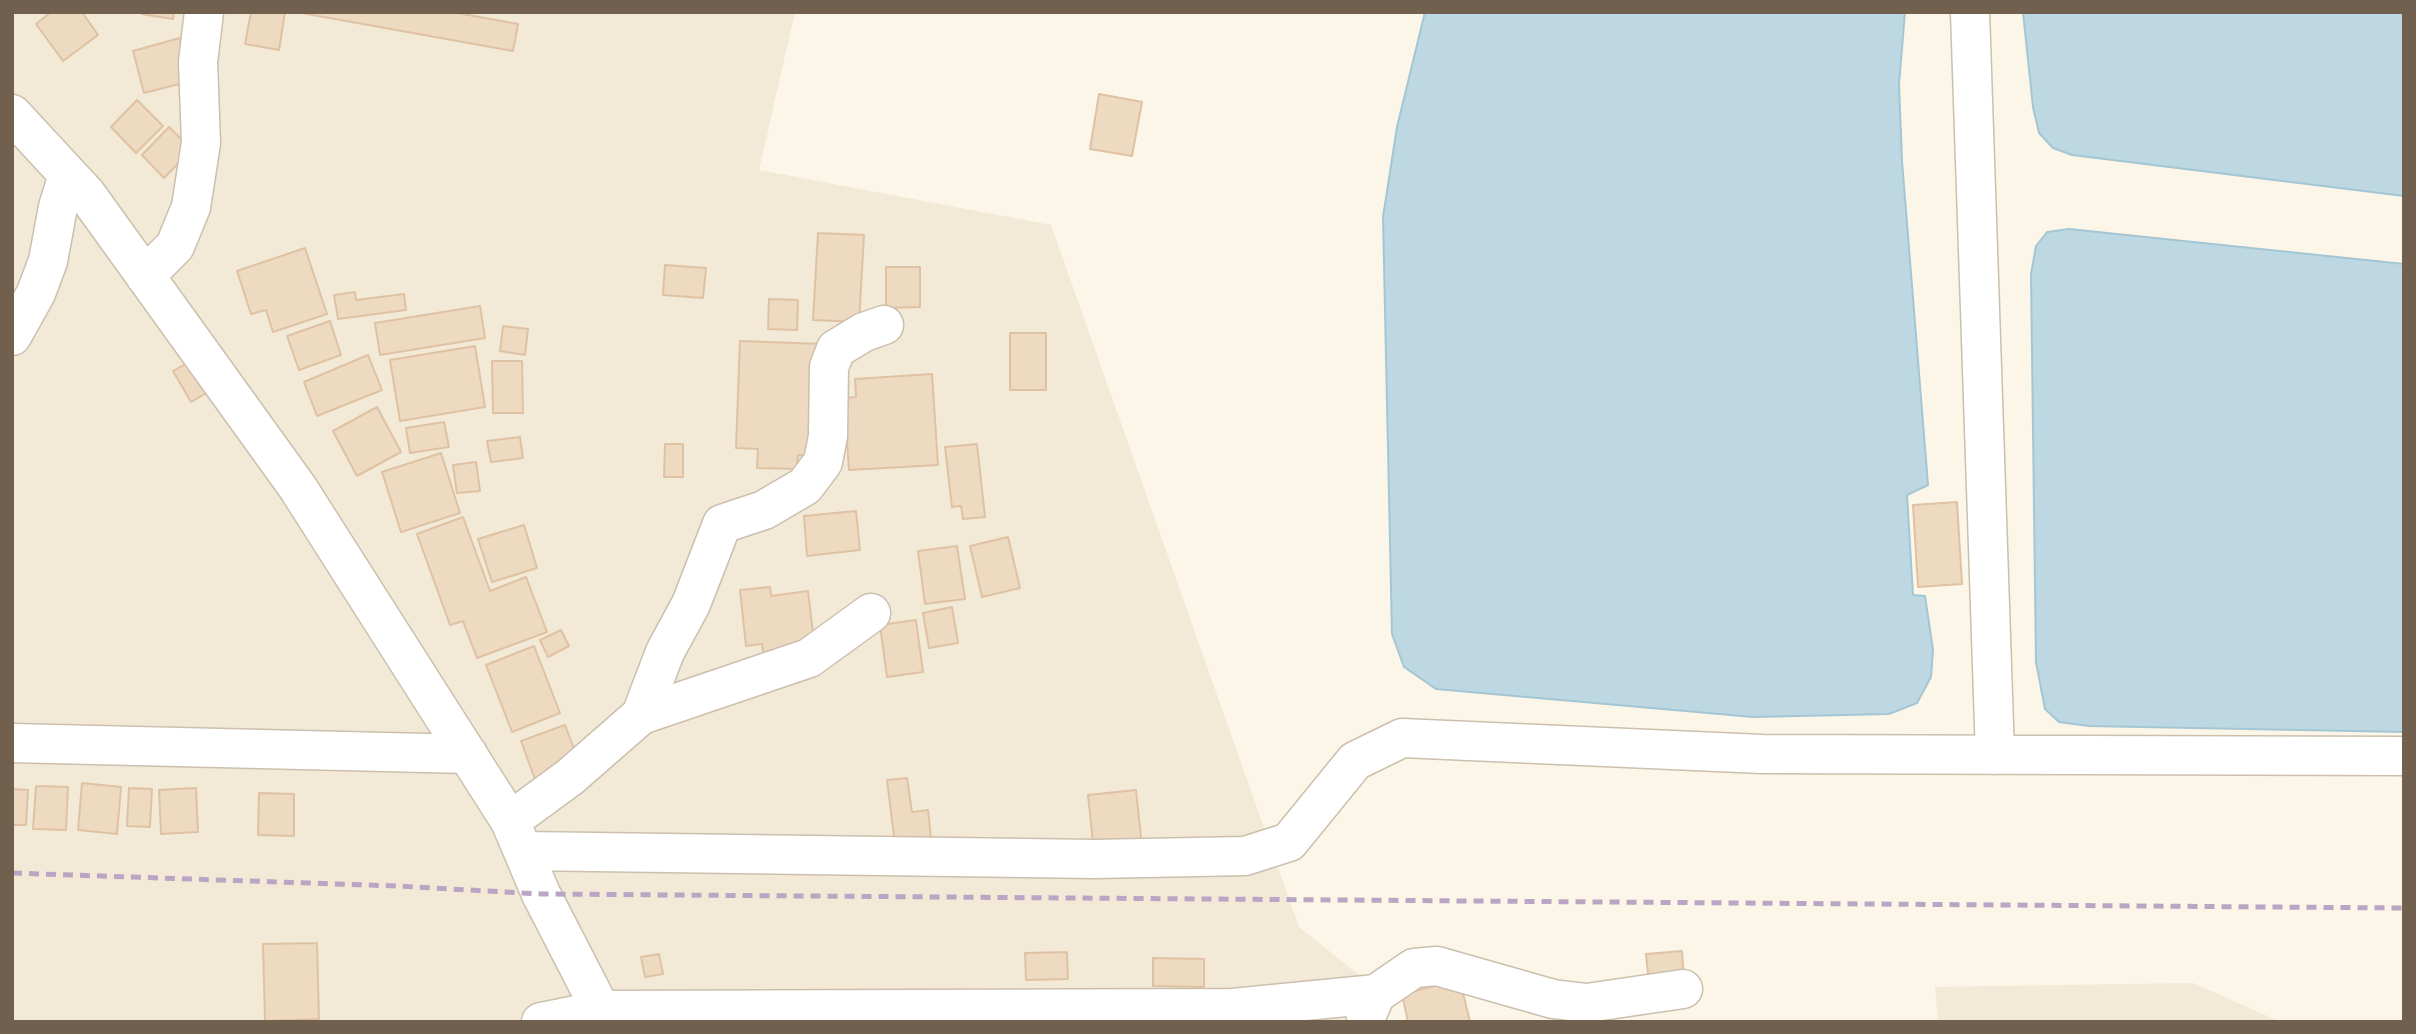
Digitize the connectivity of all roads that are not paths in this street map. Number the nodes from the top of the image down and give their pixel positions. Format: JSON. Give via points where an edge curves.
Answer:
{"nodes":[{"id":1,"x":204,"y":12,"type":"edge"},
{"id":2,"x":1970,"y":12,"type":"edge"},
{"id":3,"x":12,"y":114,"type":"edge"},
{"id":4,"x":68,"y":175,"type":"junction"},
{"id":5,"x":145,"y":276,"type":"junction"},
{"id":6,"x":884,"y":325,"type":"dead end"},
{"id":7,"x":12,"y":336,"type":"edge"},
{"id":8,"x":870,"y":612,"type":"dead end"},
{"id":9,"x":641,"y":715,"type":"junction"},
{"id":10,"x":12,"y":743,"type":"edge"},
{"id":11,"x":468,"y":754,"type":"junction"},
{"id":12,"x":1995,"y":755,"type":"junction"},
{"id":13,"x":2404,"y":756,"type":"edge"},
{"id":14,"x":517,"y":836,"type":"junction"},
{"id":15,"x":1683,"y":989,"type":"dead end"},
{"id":16,"x":1370,"y":1008,"type":"edge"},
{"id":17,"x":603,"y":1016,"type":"edge"},
{"id":18,"x":541,"y":1022,"type":"edge"}],
"edges":[{"from":1,"to":5,"type":"street","via":[[198,62],[201,143],[191,207],[175,246]]},
{"from":2,"to":12,"type":"street"},
{"from":3,"to":4,"type":"street"},
{"from":4,"to":5,"type":"street"},
{"from":4,"to":7,"type":"street","via":[[48,261]]},
{"from":5,"to":11,"type":"street","via":[[298,488]]},
{"from":6,"to":9,"type":"street","via":[[836,349],[829,368],[823,462],[805,486],[764,510],[722,524]]},
{"from":8,"to":9,"type":"street","via":[[809,658]]},
{"from":9,"to":14,"type":"street","via":[[570,777]]},
{"from":10,"to":11,"type":"street"},
{"from":11,"to":14,"type":"street"},
{"from":12,"to":13,"type":"street"},
{"from":12,"to":14,"type":"street","via":[[1762,754],[1402,738],[1355,761],[1289,842],[1245,856],[1095,859]]},
{"from":14,"to":17,"type":"street"},
{"from":15,"to":16,"type":"street","via":[[1587,1003],[1553,999],[1437,966],[1415,968]]},
{"from":16,"to":17,"type":"street"},
{"from":17,"to":18,"type":"street"}]}
